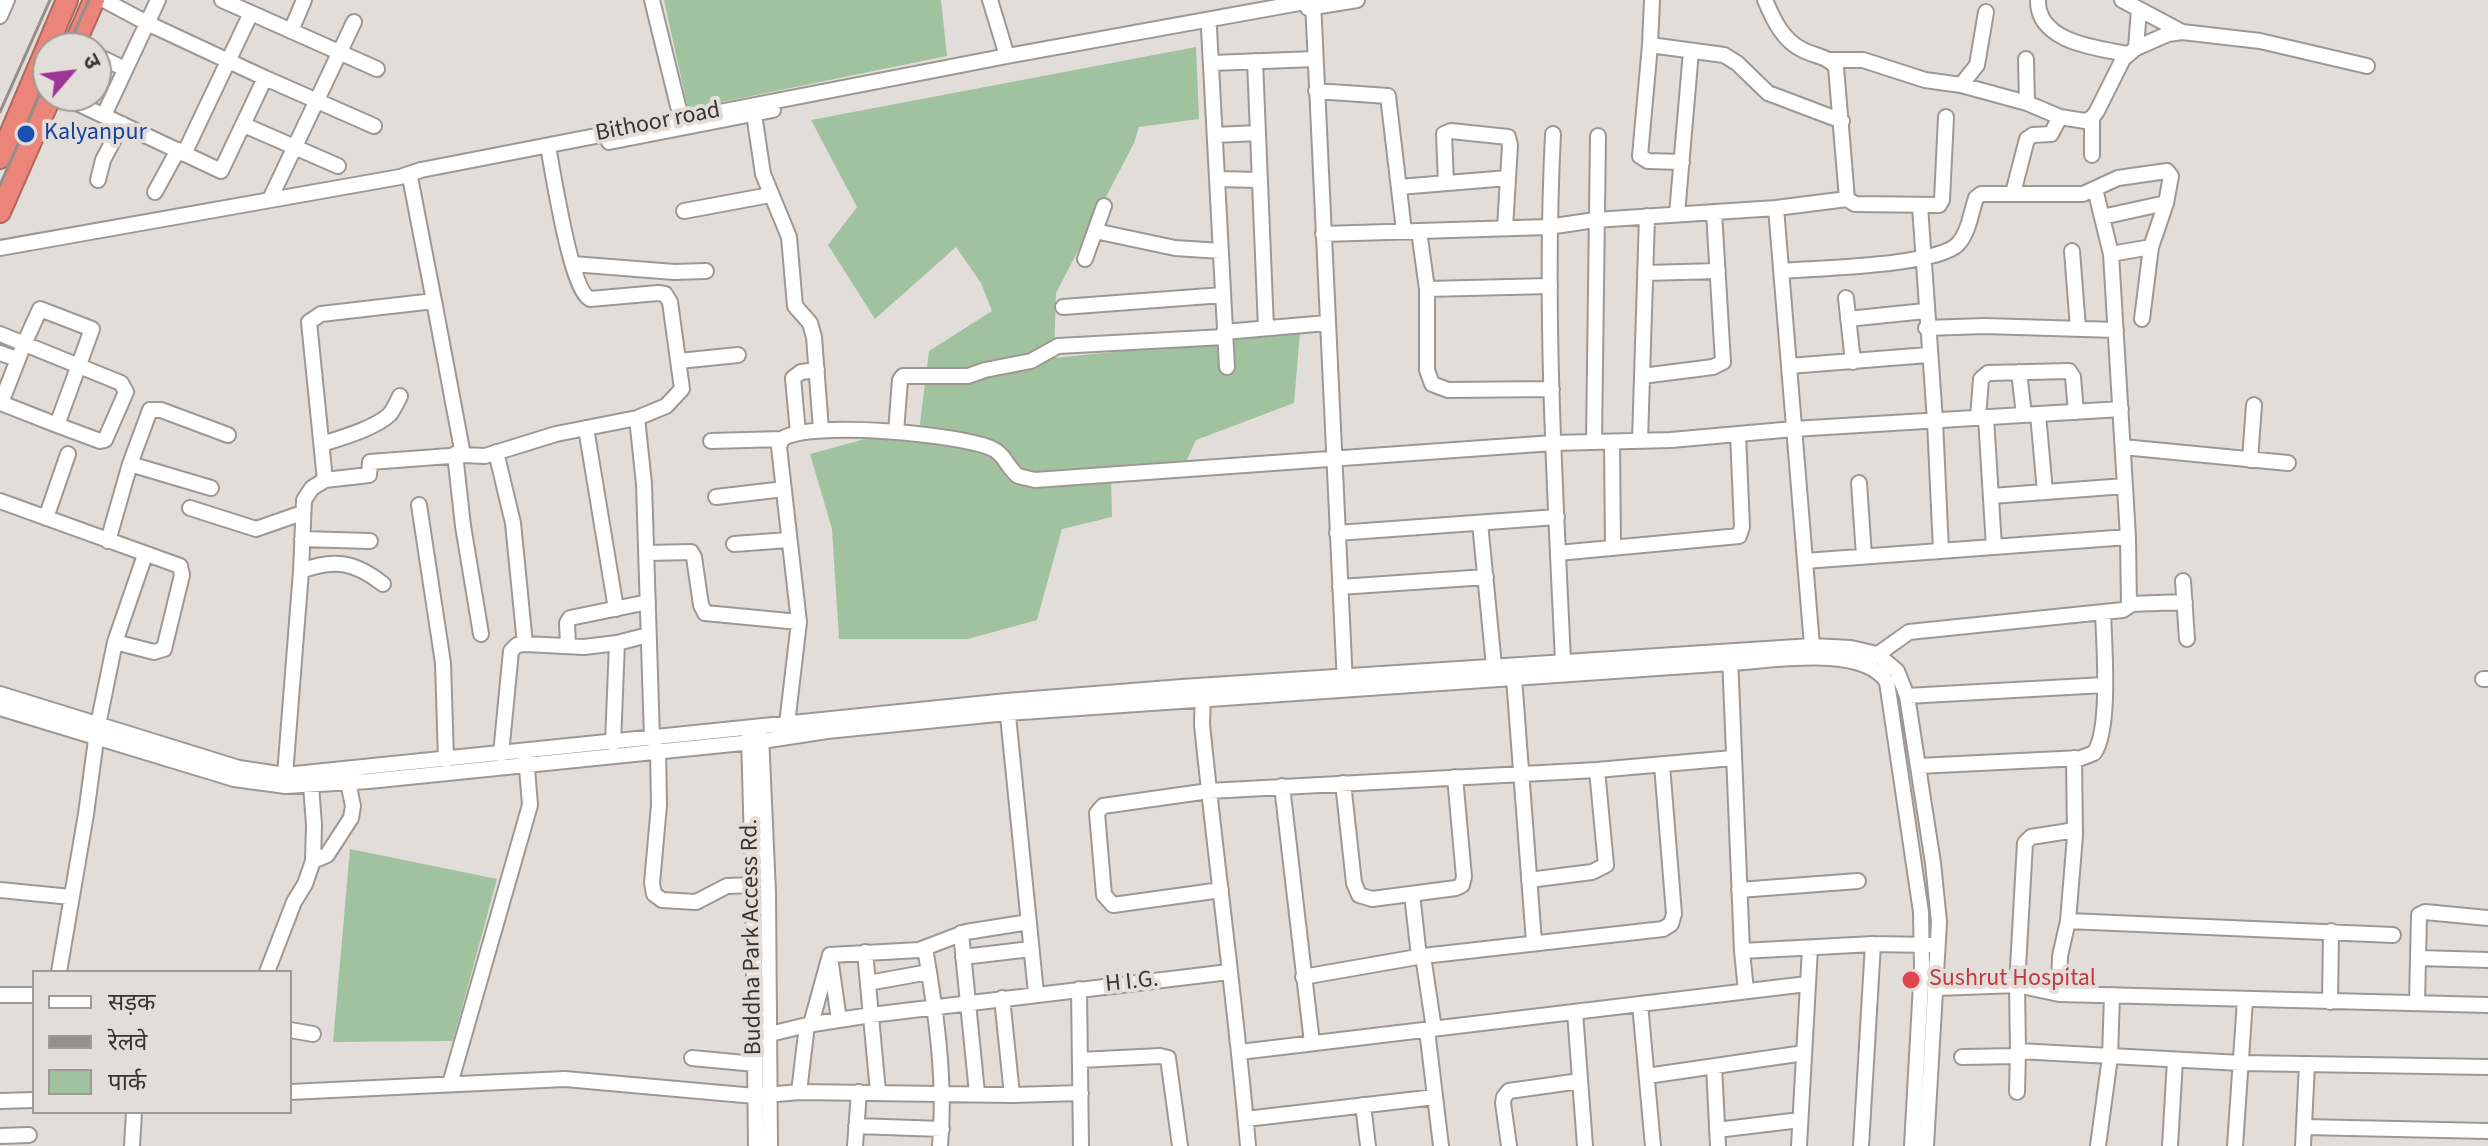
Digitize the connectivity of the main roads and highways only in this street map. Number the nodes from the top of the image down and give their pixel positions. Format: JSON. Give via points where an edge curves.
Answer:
{"nodes":[{"id":1,"x":67,"y":0,"type":"edge"},
{"id":2,"x":94,"y":0,"type":"edge"},
{"id":3,"x":82,"y":32,"type":"edge"},
{"id":4,"x":44,"y":112,"type":"edge"},
{"id":5,"x":0,"y":158,"type":"edge"},
{"id":6,"x":0,"y":212,"type":"edge"}],
"edges":[{"from":1,"to":5,"type":"highway"},
{"from":2,"to":3,"type":"highway"},
{"from":4,"to":6,"type":"highway"}]}
